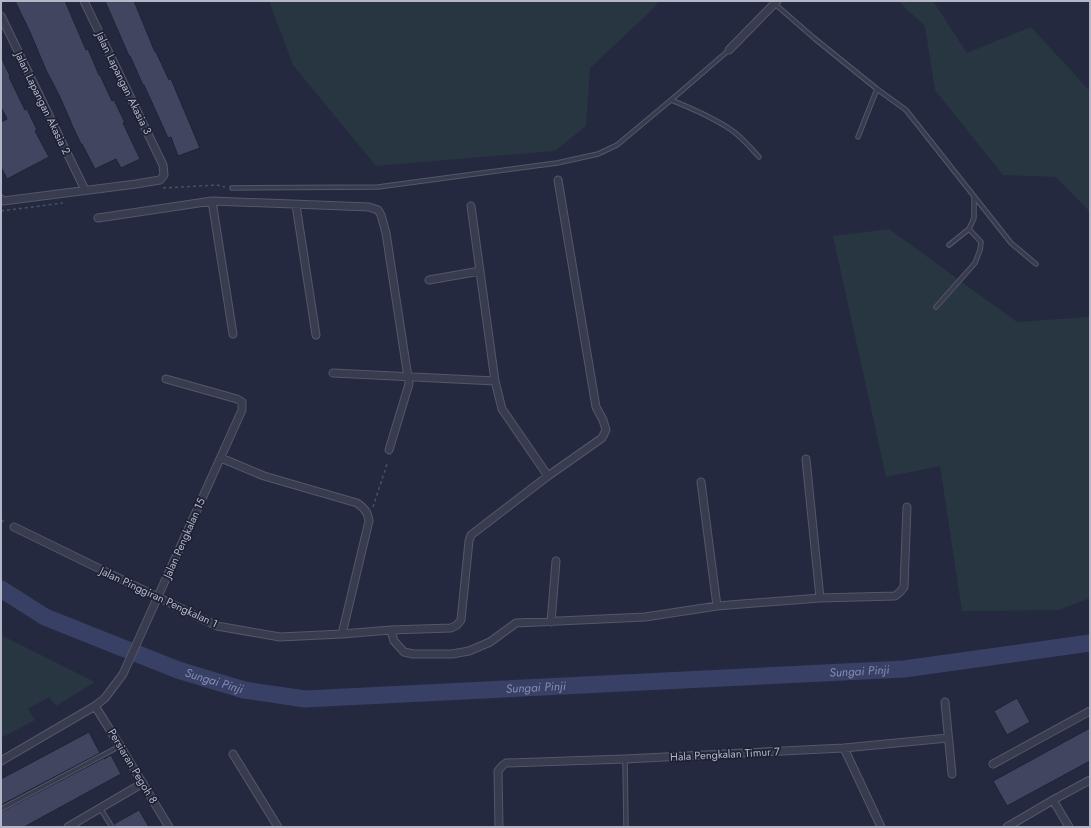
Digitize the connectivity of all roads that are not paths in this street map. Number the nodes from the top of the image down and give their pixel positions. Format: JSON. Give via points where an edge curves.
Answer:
{"nodes":[{"id":1,"x":84,"y":1,"type":"edge"},
{"id":2,"x":776,"y":2,"type":"edge"},
{"id":3,"x":1,"y":16,"type":"edge"},
{"id":4,"x":729,"y":50,"type":"joint"},
{"id":5,"x":877,"y":89,"type":"junction"},
{"id":6,"x":672,"y":100,"type":"junction"},
{"id":7,"x":858,"y":137,"type":"dead end"},
{"id":8,"x":759,"y":157,"type":"dead end"},
{"id":9,"x":558,"y":180,"type":"dead end"},
{"id":10,"x":232,"y":188,"type":"dead end"},
{"id":11,"x":85,"y":190,"type":"junction"},
{"id":12,"x":974,"y":196,"type":"junction"},
{"id":13,"x":1,"y":199,"type":"edge"},
{"id":14,"x":212,"y":201,"type":"junction"},
{"id":15,"x":296,"y":205,"type":"junction"},
{"id":16,"x":471,"y":206,"type":"dead end"},
{"id":17,"x":98,"y":218,"type":"dead end"},
{"id":18,"x":969,"y":229,"type":"junction"},
{"id":19,"x":949,"y":246,"type":"dead end"},
{"id":20,"x":1036,"y":264,"type":"dead end"},
{"id":21,"x":480,"y":271,"type":"junction"},
{"id":22,"x":429,"y":280,"type":"dead end"},
{"id":23,"x":936,"y":307,"type":"dead end"},
{"id":24,"x":233,"y":334,"type":"dead end"},
{"id":25,"x":316,"y":335,"type":"dead end"},
{"id":26,"x":333,"y":374,"type":"dead end"},
{"id":27,"x":409,"y":377,"type":"junction"},
{"id":28,"x":166,"y":379,"type":"dead end"},
{"id":29,"x":495,"y":381,"type":"junction"},
{"id":30,"x":389,"y":450,"type":"dead end"},
{"id":31,"x":220,"y":458,"type":"junction"},
{"id":32,"x":806,"y":459,"type":"dead end"},
{"id":33,"x":548,"y":476,"type":"junction"},
{"id":34,"x":701,"y":482,"type":"dead end"},
{"id":35,"x":907,"y":507,"type":"dead end"},
{"id":36,"x":14,"y":527,"type":"dead end"},
{"id":37,"x":556,"y":561,"type":"dead end"},
{"id":38,"x":157,"y":598,"type":"junction"},
{"id":39,"x":820,"y":598,"type":"junction"},
{"id":40,"x":716,"y":606,"type":"junction"},
{"id":41,"x":551,"y":622,"type":"junction"},
{"id":42,"x":391,"y":630,"type":"junction"},
{"id":43,"x":342,"y":634,"type":"junction"},
{"id":44,"x":945,"y":702,"type":"dead end"},
{"id":45,"x":96,"y":706,"type":"junction"},
{"id":46,"x":1090,"y":711,"type":"edge"},
{"id":47,"x":948,"y":738,"type":"junction"},
{"id":48,"x":120,"y":746,"type":"junction"},
{"id":49,"x":844,"y":748,"type":"junction"},
{"id":50,"x":233,"y":754,"type":"dead end"},
{"id":51,"x":625,"y":759,"type":"junction"},
{"id":52,"x":1,"y":760,"type":"edge"},
{"id":53,"x":993,"y":764,"type":"dead end"},
{"id":54,"x":952,"y":774,"type":"dead end"},
{"id":55,"x":1090,"y":780,"type":"edge"},
{"id":56,"x":143,"y":783,"type":"junction"},
{"id":57,"x":1053,"y":800,"type":"junction"},
{"id":58,"x":100,"y":808,"type":"junction"},
{"id":59,"x":1,"y":809,"type":"edge"},
{"id":60,"x":68,"y":827,"type":"edge"},
{"id":61,"x":112,"y":827,"type":"edge"},
{"id":62,"x":169,"y":827,"type":"edge"},
{"id":63,"x":278,"y":827,"type":"edge"},
{"id":64,"x":499,"y":827,"type":"edge"},
{"id":65,"x":626,"y":827,"type":"edge"},
{"id":66,"x":881,"y":827,"type":"edge"},
{"id":67,"x":1008,"y":827,"type":"edge"},
{"id":68,"x":1069,"y":827,"type":"edge"}],
"edges":[{"from":1,"to":11,"type":"street","name":"Jalan Lapangan Akasia 3","via":[[163,165],[164,175],[160,180]]},
{"from":2,"to":4,"type":"street"},
{"from":2,"to":5,"type":"lane","via":[[814,38]]},
{"from":3,"to":11,"type":"street","name":"Jalan Lapangan Akasia 2"},
{"from":4,"to":6,"type":"lane"},
{"from":5,"to":7,"type":"lane"},
{"from":5,"to":12,"type":"lane","via":[[906,110]]},
{"from":6,"to":8,"type":"lane","via":[[731,129]]},
{"from":6,"to":10,"type":"lane","via":[[617,145],[598,154],[557,163],[378,187]]},
{"from":9,"to":33,"type":"street","name":"Jalan Pinggiran Pengkalan 1","via":[[596,407],[606,430],[602,438]]},
{"from":11,"to":13,"type":"street","via":[[4,201]]},
{"from":12,"to":18,"type":"lane","via":[[974,218]]},
{"from":12,"to":20,"type":"lane","via":[[1011,243]]},
{"from":14,"to":15,"type":"street"},
{"from":14,"to":17,"type":"street"},
{"from":14,"to":24,"type":"street"},
{"from":15,"to":25,"type":"street"},
{"from":15,"to":27,"type":"street","via":[[370,206],[378,210],[386,233]]},
{"from":16,"to":21,"type":"street"},
{"from":18,"to":19,"type":"lane"},
{"from":18,"to":23,"type":"lane","via":[[981,242],[975,263]]},
{"from":21,"to":22,"type":"street"},
{"from":21,"to":29,"type":"street"},
{"from":26,"to":27,"type":"street"},
{"from":27,"to":29,"type":"street"},
{"from":27,"to":30,"type":"street"},
{"from":28,"to":31,"type":"street","name":"Jalan Pengkalan 15","via":[[242,402],[242,410]]},
{"from":29,"to":33,"type":"street","via":[[502,409]]},
{"from":31,"to":38,"type":"street","name":"Jalan Pengkalan 15"},
{"from":31,"to":43,"type":"street","via":[[264,476],[357,503],[367,512],[369,521]]},
{"from":32,"to":39,"type":"street"},
{"from":33,"to":42,"type":"street","name":"Jalan Pinggiran Pengkalan 1","via":[[471,535],[461,620],[457,625],[451,628]]},
{"from":34,"to":40,"type":"street"},
{"from":35,"to":39,"type":"street","via":[[904,587],[900,592],[894,596]]},
{"from":36,"to":38,"type":"street","name":"Jalan Pinggiran Pengkalan 1"},
{"from":37,"to":41,"type":"street"},
{"from":38,"to":43,"type":"street","name":"Jalan Pinggiran Pengkalan 1","via":[[217,626],[280,637]]},
{"from":38,"to":45,"type":"street","name":"Jalan Pengkalan 15","via":[[123,674]]},
{"from":39,"to":40,"type":"street"},
{"from":40,"to":41,"type":"street","via":[[645,617]]},
{"from":41,"to":42,"type":"street","via":[[516,623],[490,642],[469,651],[452,654],[404,652],[394,641]]},
{"from":42,"to":43,"type":"street","name":"Jalan Pinggiran Pengkalan 1"},
{"from":44,"to":47,"type":"street"},
{"from":45,"to":48,"type":"street","name":"Persiaran Pegoh 8"},
{"from":45,"to":52,"type":"street","name":"Jalan Pengkalan 15"},
{"from":46,"to":53,"type":"street"},
{"from":47,"to":49,"type":"street","name":"Hala Pengkalan Timur 7"},
{"from":47,"to":54,"type":"street"},
{"from":48,"to":56,"type":"street","name":"Persiaran Pegoh 8"},
{"from":48,"to":59,"type":"lane"},
{"from":49,"to":51,"type":"street","name":"Hala Pengkalan Timur 7"},
{"from":49,"to":66,"type":"street"},
{"from":50,"to":63,"type":"street"},
{"from":51,"to":64,"type":"street","name":"Hala Pengkalan Timur 7","via":[[506,763],[498,771]]},
{"from":51,"to":65,"type":"lane"},
{"from":55,"to":57,"type":"street"},
{"from":56,"to":58,"type":"street"},
{"from":56,"to":62,"type":"street","name":"Persiaran Pegoh 8"},
{"from":57,"to":67,"type":"street"},
{"from":57,"to":68,"type":"street"},
{"from":58,"to":60,"type":"street"},
{"from":58,"to":61,"type":"lane"}]}
